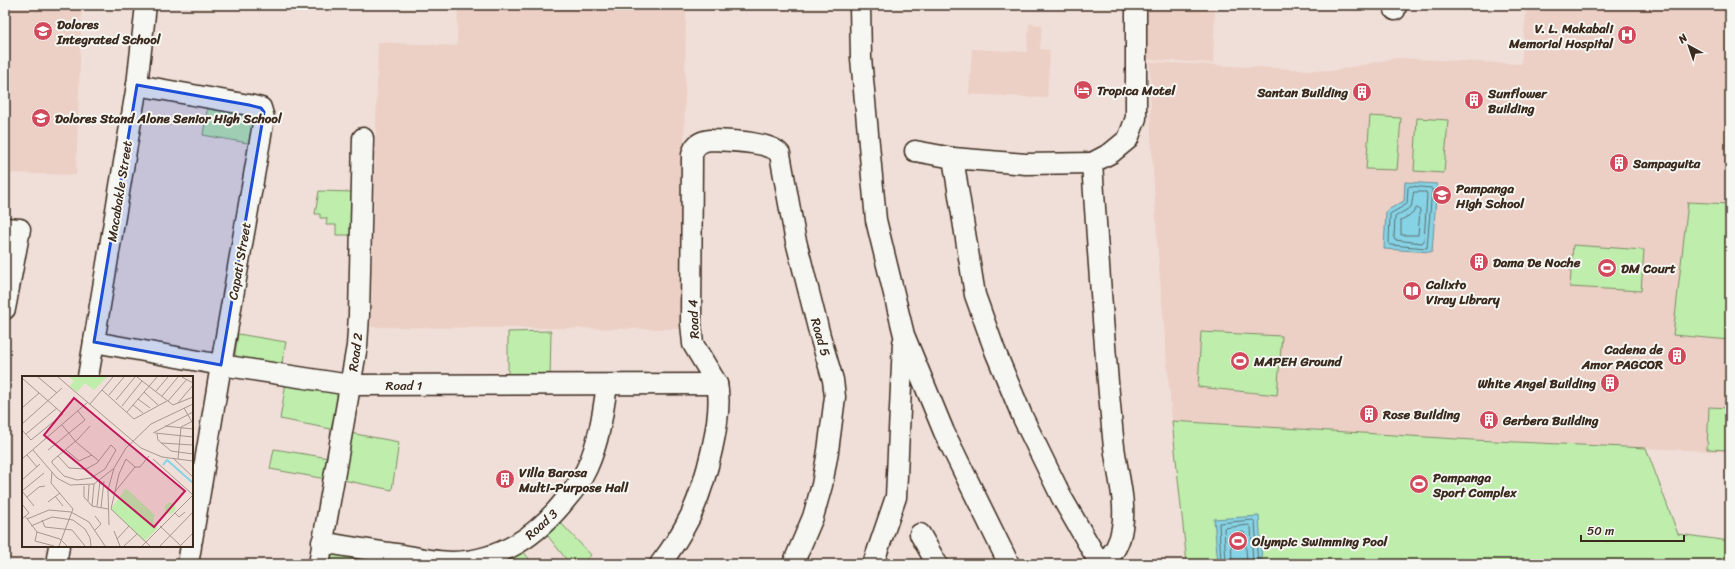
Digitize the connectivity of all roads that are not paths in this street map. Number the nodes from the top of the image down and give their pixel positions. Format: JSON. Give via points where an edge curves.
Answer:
{"nodes":[{"id":1,"x":146,"y":5,"type":"edge"},
{"id":2,"x":860,"y":5,"type":"edge"},
{"id":3,"x":1136,"y":5,"type":"edge"},
{"id":4,"x":137,"y":85,"type":"junction"},
{"id":5,"x":363,"y":138,"type":"dead end"},
{"id":6,"x":736,"y":142,"type":"joint"},
{"id":7,"x":915,"y":151,"type":"dead end"},
{"id":8,"x":953,"y":158,"type":"junction"},
{"id":9,"x":1092,"y":162,"type":"junction"},
{"id":10,"x":12,"y":229,"type":"edge"},
{"id":11,"x":5,"y":308,"type":"edge"},
{"id":12,"x":904,"y":335,"type":"junction"},
{"id":13,"x":94,"y":342,"type":"junction"},
{"id":14,"x":221,"y":365,"type":"junction"},
{"id":15,"x":88,"y":376,"type":"edge"},
{"id":16,"x":717,"y":384,"type":"junction"},
{"id":17,"x":350,"y":385,"type":"junction"},
{"id":18,"x":607,"y":385,"type":"junction"},
{"id":19,"x":193,"y":534,"type":"edge"},
{"id":20,"x":920,"y":534,"type":"dead end"},
{"id":21,"x":322,"y":542,"type":"junction"},
{"id":22,"x":59,"y":547,"type":"edge"},
{"id":23,"x":191,"y":547,"type":"edge"},
{"id":24,"x":56,"y":564,"type":"edge"},
{"id":25,"x":188,"y":564,"type":"edge"},
{"id":26,"x":318,"y":564,"type":"edge"},
{"id":27,"x":660,"y":564,"type":"edge"},
{"id":28,"x":793,"y":564,"type":"edge"},
{"id":29,"x":873,"y":564,"type":"edge"},
{"id":30,"x":937,"y":564,"type":"edge"},
{"id":31,"x":1009,"y":564,"type":"edge"},
{"id":32,"x":1101,"y":564,"type":"edge"}],
"edges":[{"from":1,"to":4,"type":"street","name":"Macabakle Street"},
{"from":2,"to":12,"type":"street","via":[[861,58],[876,220]]},
{"from":3,"to":9,"type":"street","via":[[1136,118],[1128,139],[1111,153]]},
{"from":4,"to":13,"type":"street","name":"Macabakle Street"},
{"from":4,"to":14,"type":"street","name":"Capati Street","via":[[249,104],[261,108],[264,112]]},
{"from":5,"to":17,"type":"street","name":"Road 2","via":[[359,315]]},
{"from":6,"to":16,"type":"street","name":"Road 4","via":[[705,141],[696,146],[692,155],[692,338],[696,350]]},
{"from":6,"to":28,"type":"street","name":"Road 5","via":[[765,145],[780,154],[795,237],[835,388],[833,422],[822,485]]},
{"from":7,"to":8,"type":"street"},
{"from":8,"to":9,"type":"street","via":[[1026,164]]},
{"from":8,"to":32,"type":"street","via":[[975,295],[995,351],[1023,418],[1062,498]]},
{"from":9,"to":32,"type":"street","via":[[1112,438],[1123,507],[1119,544],[1111,556]]},
{"from":10,"to":11,"type":"street"},
{"from":12,"to":29,"type":"street","via":[[896,497]]},
{"from":12,"to":31,"type":"street","via":[[944,432]]},
{"from":13,"to":14,"type":"street","name":"Road 1"},
{"from":13,"to":15,"type":"street","name":"Macabakle Street"},
{"from":14,"to":17,"type":"street","name":"Road 1"},
{"from":14,"to":19,"type":"street","name":"Capati Street"},
{"from":16,"to":18,"type":"street","name":"Road 1"},
{"from":16,"to":27,"type":"street","name":"Road 4","via":[[717,419],[708,464],[698,496],[691,516]]},
{"from":17,"to":18,"type":"street","name":"Road 1"},
{"from":17,"to":21,"type":"street","name":"Road 2"},
{"from":18,"to":21,"type":"street","name":"Road 3","via":[[599,432],[587,469],[563,503],[526,539],[480,560],[451,562]]},
{"from":20,"to":30,"type":"street"},
{"from":21,"to":26,"type":"street","name":"Road 2"},
{"from":22,"to":24,"type":"street"},
{"from":23,"to":25,"type":"street"}]}
